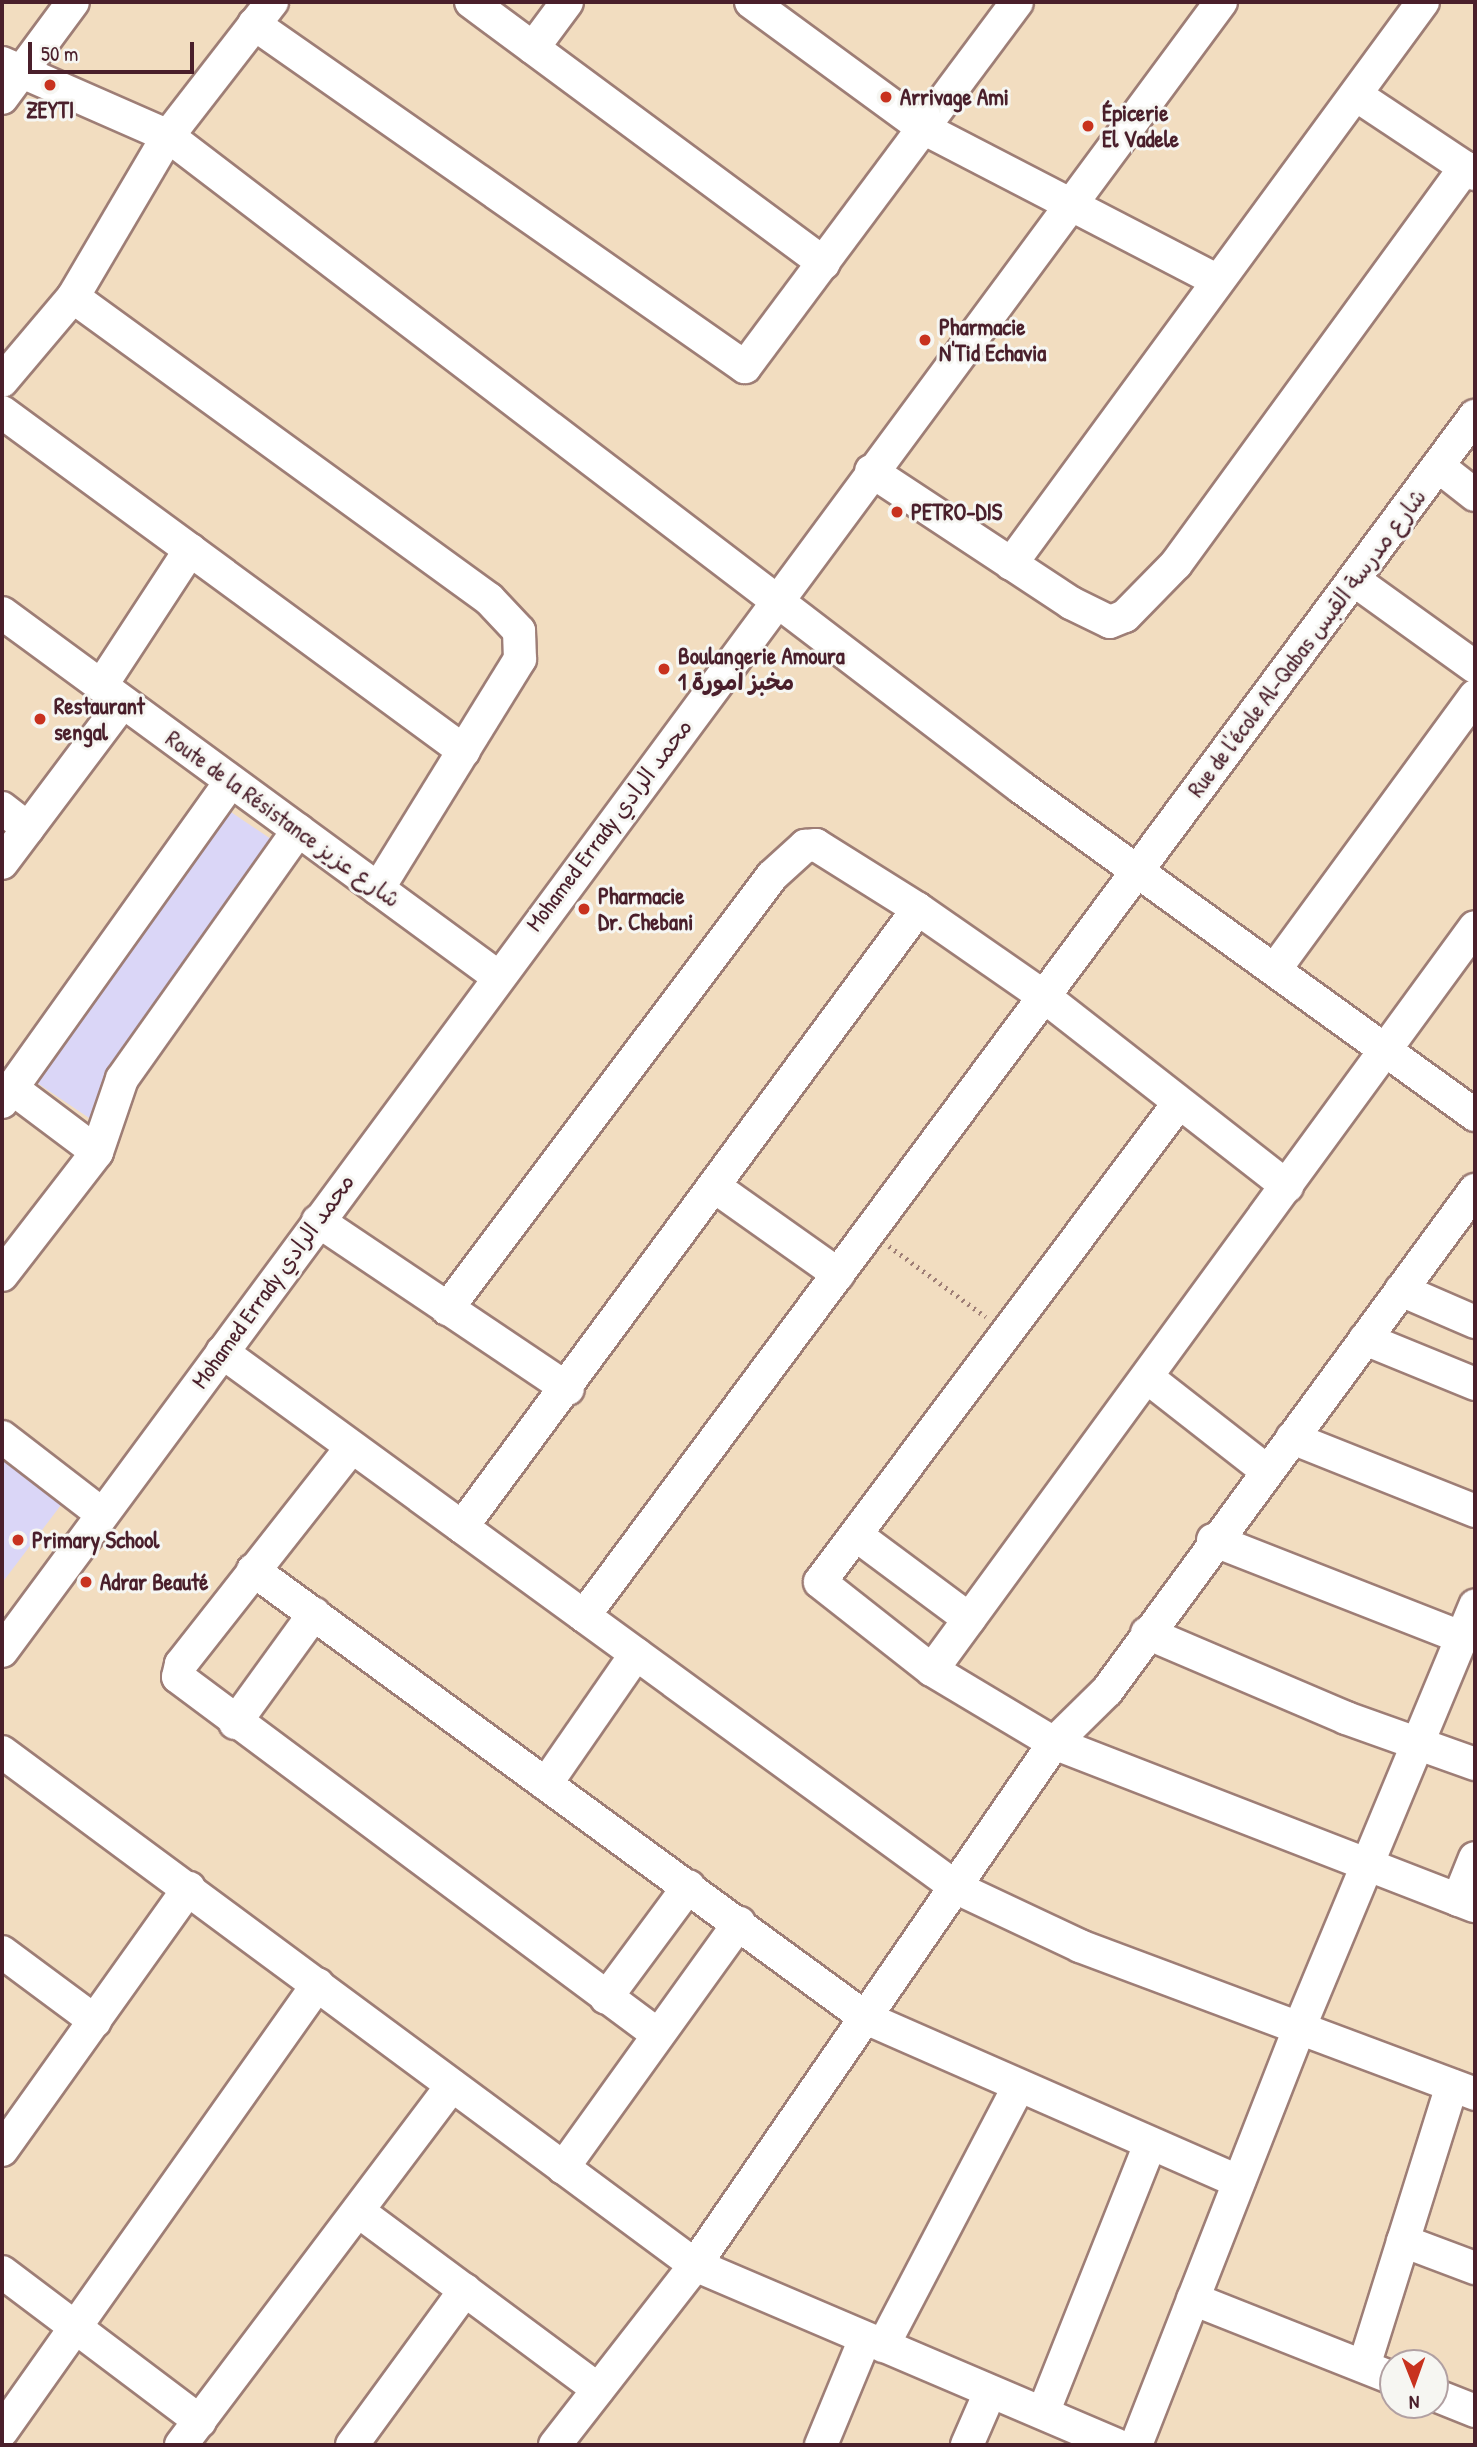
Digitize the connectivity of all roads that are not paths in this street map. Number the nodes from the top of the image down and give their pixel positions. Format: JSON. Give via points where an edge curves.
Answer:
{"nodes":[{"id":1,"x":73,"y":2,"type":"edge"},
{"id":2,"x":471,"y":2,"type":"edge"},
{"id":3,"x":567,"y":2,"type":"edge"},
{"id":4,"x":751,"y":2,"type":"edge"},
{"id":5,"x":1016,"y":2,"type":"edge"},
{"id":6,"x":1221,"y":2,"type":"edge"},
{"id":7,"x":1423,"y":2,"type":"edge"},
{"id":8,"x":263,"y":13,"type":"edge"},
{"id":9,"x":533,"y":48,"type":"junction"},
{"id":10,"x":11,"y":67,"type":"edge"},
{"id":11,"x":1356,"y":95,"type":"junction"},
{"id":12,"x":2,"y":98,"type":"edge"},
{"id":13,"x":923,"y":128,"type":"junction"},
{"id":14,"x":168,"y":136,"type":"junction"},
{"id":15,"x":1470,"y":171,"type":"edge"},
{"id":16,"x":1069,"y":203,"type":"junction"},
{"id":17,"x":824,"y":263,"type":"junction"},
{"id":18,"x":1216,"y":281,"type":"junction"},
{"id":19,"x":73,"y":298,"type":"junction"},
{"id":20,"x":2,"y":382,"type":"edge"},
{"id":21,"x":2,"y":412,"type":"edge"},
{"id":22,"x":1475,"y":416,"type":"edge"},
{"id":23,"x":1438,"y":466,"type":"junction"},
{"id":24,"x":871,"y":471,"type":"junction"},
{"id":25,"x":1475,"y":495,"type":"edge"},
{"id":26,"x":190,"y":550,"type":"junction"},
{"id":27,"x":1010,"y":564,"type":"junction"},
{"id":28,"x":1354,"y":580,"type":"junction"},
{"id":29,"x":779,"y":597,"type":"junction"},
{"id":30,"x":2,"y":613,"type":"edge"},
{"id":31,"x":1475,"y":667,"type":"edge"},
{"id":32,"x":112,"y":694,"type":"junction"},
{"id":33,"x":1475,"y":696,"type":"edge"},
{"id":34,"x":464,"y":751,"type":"junction"},
{"id":35,"x":232,"y":781,"type":"junction"},
{"id":36,"x":2,"y":808,"type":"edge"},
{"id":37,"x":28,"y":828,"type":"junction"},
{"id":38,"x":298,"y":830,"type":"junction"},
{"id":39,"x":2,"y":863,"type":"edge"},
{"id":40,"x":1139,"y":869,"type":"junction"},
{"id":41,"x":378,"y":889,"type":"junction"},
{"id":42,"x":918,"y":909,"type":"junction"},
{"id":43,"x":1475,"y":927,"type":"edge"},
{"id":44,"x":1276,"y":968,"type":"junction"},
{"id":45,"x":497,"y":976,"type":"junction"},
{"id":46,"x":1046,"y":998,"type":"junction"},
{"id":47,"x":1386,"y":1051,"type":"junction"},
{"id":48,"x":8,"y":1095,"type":"edge"},
{"id":49,"x":1178,"y":1104,"type":"junction"},
{"id":50,"x":1475,"y":1115,"type":"edge"},
{"id":51,"x":97,"y":1152,"type":"junction"},
{"id":52,"x":1287,"y":1186,"type":"junction"},
{"id":53,"x":715,"y":1187,"type":"junction"},
{"id":54,"x":1475,"y":1190,"type":"edge"},
{"id":55,"x":318,"y":1221,"type":"junction"},
{"id":56,"x":12,"y":1240,"type":"edge"},
{"id":57,"x":838,"y":1274,"type":"junction"},
{"id":58,"x":2,"y":1275,"type":"edge"},
{"id":59,"x":1401,"y":1290,"type":"junction"},
{"id":60,"x":447,"y":1309,"type":"junction"},
{"id":61,"x":1475,"y":1322,"type":"edge"},
{"id":62,"x":1365,"y":1339,"type":"junction"},
{"id":63,"x":222,"y":1352,"type":"junction"},
{"id":64,"x":1148,"y":1378,"type":"junction"},
{"id":65,"x":1475,"y":1384,"type":"edge"},
{"id":66,"x":568,"y":1388,"type":"junction"},
{"id":67,"x":2,"y":1437,"type":"edge"},
{"id":68,"x":1292,"y":1438,"type":"junction"},
{"id":69,"x":351,"y":1448,"type":"junction"},
{"id":70,"x":1268,"y":1471,"type":"junction"},
{"id":71,"x":1475,"y":1511,"type":"edge"},
{"id":72,"x":102,"y":1514,"type":"junction"},
{"id":73,"x":462,"y":1527,"type":"junction"},
{"id":74,"x":856,"y":1535,"type":"junction"},
{"id":75,"x":1213,"y":1540,"type":"junction"},
{"id":76,"x":253,"y":1570,"type":"junction"},
{"id":77,"x":1475,"y":1605,"type":"edge"},
{"id":78,"x":314,"y":1614,"type":"junction"},
{"id":79,"x":584,"y":1616,"type":"junction"},
{"id":80,"x":970,"y":1619,"type":"junction"},
{"id":81,"x":1147,"y":1633,"type":"junction"},
{"id":82,"x":1460,"y":1637,"type":"junction"},
{"id":83,"x":2,"y":1651,"type":"edge"},
{"id":84,"x":636,"y":1654,"type":"junction"},
{"id":85,"x":932,"y":1670,"type":"junction"},
{"id":86,"x":234,"y":1723,"type":"junction"},
{"id":87,"x":1054,"y":1743,"type":"junction"},
{"id":88,"x":1416,"y":1743,"type":"junction"},
{"id":89,"x":2,"y":1752,"type":"edge"},
{"id":90,"x":1475,"y":1764,"type":"edge"},
{"id":91,"x":546,"y":1784,"type":"junction"},
{"id":92,"x":1475,"y":1858,"type":"edge"},
{"id":93,"x":1367,"y":1868,"type":"junction"},
{"id":94,"x":689,"y":1886,"type":"junction"},
{"id":95,"x":189,"y":1888,"type":"junction"},
{"id":96,"x":957,"y":1888,"type":"junction"},
{"id":97,"x":1466,"y":1903,"type":"edge"},
{"id":98,"x":738,"y":1923,"type":"junction"},
{"id":99,"x":2,"y":1952,"type":"edge"},
{"id":100,"x":318,"y":1984,"type":"junction"},
{"id":101,"x":606,"y":1998,"type":"junction"},
{"id":102,"x":866,"y":2018,"type":"junction"},
{"id":103,"x":95,"y":2021,"type":"junction"},
{"id":104,"x":1298,"y":2031,"type":"junction"},
{"id":105,"x":657,"y":2034,"type":"junction"},
{"id":106,"x":452,"y":2086,"type":"junction"},
{"id":107,"x":1018,"y":2088,"type":"junction"},
{"id":108,"x":1464,"y":2090,"type":"edge"},
{"id":109,"x":1150,"y":2144,"type":"junction"},
{"id":110,"x":2,"y":2150,"type":"edge"},
{"id":111,"x":563,"y":2168,"type":"junction"},
{"id":112,"x":1239,"y":2182,"type":"junction"},
{"id":113,"x":358,"y":2211,"type":"junction"},
{"id":114,"x":1403,"y":2241,"type":"junction"},
{"id":115,"x":695,"y":2265,"type":"junction"},
{"id":116,"x":1475,"y":2268,"type":"edge"},
{"id":117,"x":2,"y":2272,"type":"edge"},
{"id":118,"x":465,"y":2290,"type":"junction"},
{"id":119,"x":1193,"y":2299,"type":"junction"},
{"id":120,"x":77,"y":2326,"type":"junction"},
{"id":121,"x":874,"y":2342,"type":"junction"},
{"id":122,"x":1383,"y":2349,"type":"edge"},
{"id":123,"x":1379,"y":2372,"type":"edge"},
{"id":124,"x":598,"y":2389,"type":"junction"},
{"id":125,"x":990,"y":2392,"type":"junction"},
{"id":126,"x":1449,"y":2401,"type":"edge"},
{"id":127,"x":1475,"y":2411,"type":"edge"},
{"id":128,"x":1043,"y":2413,"type":"junction"},
{"id":129,"x":2,"y":2431,"type":"edge"},
{"id":130,"x":190,"y":2433,"type":"edge"},
{"id":131,"x":352,"y":2445,"type":"edge"},
{"id":132,"x":555,"y":2445,"type":"edge"},
{"id":133,"x":821,"y":2445,"type":"edge"},
{"id":134,"x":967,"y":2445,"type":"edge"},
{"id":135,"x":1116,"y":2445,"type":"edge"},
{"id":136,"x":1136,"y":2445,"type":"edge"}],
"edges":[{"from":1,"to":10,"type":"street"},
{"from":2,"to":9,"type":"street"},
{"from":3,"to":9,"type":"street"},
{"from":4,"to":13,"type":"street"},
{"from":5,"to":13,"type":"street"},
{"from":6,"to":16,"type":"street","name":"Mohamed Errady محمد الرادي"},
{"from":7,"to":11,"type":"street"},
{"from":8,"to":14,"type":"street"},
{"from":8,"to":17,"type":"street","via":[[745,368]]},
{"from":9,"to":17,"type":"street"},
{"from":10,"to":12,"type":"street"},
{"from":10,"to":14,"type":"street"},
{"from":11,"to":15,"type":"street"},
{"from":11,"to":18,"type":"street"},
{"from":13,"to":16,"type":"street"},
{"from":13,"to":17,"type":"street"},
{"from":14,"to":19,"type":"street"},
{"from":14,"to":29,"type":"street"},
{"from":15,"to":27,"type":"street","via":[[1176,564],[1125,616],[1110,622],[1091,614]]},
{"from":16,"to":18,"type":"street"},
{"from":16,"to":24,"type":"street","name":"Mohamed Errady محمد الرادي"},
{"from":18,"to":27,"type":"street"},
{"from":19,"to":20,"type":"street"},
{"from":19,"to":34,"type":"street","via":[[489,600],[519,631],[520,659]]},
{"from":21,"to":26,"type":"street"},
{"from":22,"to":23,"type":"street","name":"Rue de l'école Al-Qabas شارع مدرسة القبس"},
{"from":23,"to":25,"type":"street"},
{"from":23,"to":28,"type":"street","name":"Rue de l'école Al-Qabas شارع مدرسة القبس"},
{"from":24,"to":27,"type":"street"},
{"from":24,"to":29,"type":"street","name":"Mohamed Errady محمد الرادي"},
{"from":26,"to":32,"type":"street"},
{"from":26,"to":34,"type":"street"},
{"from":28,"to":31,"type":"street"},
{"from":28,"to":40,"type":"street","name":"Rue de l'école Al-Qabas شارع مدرسة القبس"},
{"from":29,"to":40,"type":"street","via":[[1000,772]]},
{"from":29,"to":45,"type":"street","name":"Mohamed Errady محمد الرادي"},
{"from":30,"to":32,"type":"street","name":"Route de la Résistance شارع عزيز"},
{"from":32,"to":35,"type":"street","name":"Route de la Résistance شارع عزيز"},
{"from":32,"to":37,"type":"street"},
{"from":33,"to":44,"type":"street"},
{"from":34,"to":41,"type":"street"},
{"from":35,"to":38,"type":"street","name":"Route de la Résistance شارع عزيز"},
{"from":35,"to":48,"type":"street"},
{"from":36,"to":37,"type":"street"},
{"from":37,"to":39,"type":"street"},
{"from":38,"to":41,"type":"street","name":"Route de la Résistance شارع عزيز"},
{"from":38,"to":51,"type":"street","via":[[121,1079]]},
{"from":40,"to":44,"type":"street"},
{"from":40,"to":46,"type":"street","name":"Rue de l'école Al-Qabas شارع مدرسة القبس"},
{"from":41,"to":45,"type":"street","name":"Route de la Résistance شارع عزيز"},
{"from":42,"to":46,"type":"street"},
{"from":42,"to":53,"type":"street"},
{"from":42,"to":60,"type":"street","via":[[816,845],[795,851]]},
{"from":43,"to":47,"type":"street"},
{"from":44,"to":47,"type":"street"},
{"from":45,"to":55,"type":"street","name":"Mohamed Errady محمد الرادي"},
{"from":46,"to":49,"type":"street"},
{"from":46,"to":57,"type":"street","name":"Rue de l'école Al-Qabas شارع مدرسة القبس"},
{"from":47,"to":50,"type":"street"},
{"from":47,"to":52,"type":"street"},
{"from":48,"to":51,"type":"street"},
{"from":49,"to":52,"type":"street"},
{"from":49,"to":74,"type":"street"},
{"from":51,"to":56,"type":"street"},
{"from":52,"to":64,"type":"street"},
{"from":53,"to":57,"type":"street"},
{"from":53,"to":66,"type":"street"},
{"from":54,"to":59,"type":"street"},
{"from":55,"to":60,"type":"street"},
{"from":55,"to":63,"type":"street","name":"Mohamed Errady محمد الرادي"},
{"from":56,"to":58,"type":"street"},
{"from":57,"to":79,"type":"street","name":"Rue de l'école Al-Qabas شارع مدرسة القبس"},
{"from":59,"to":61,"type":"street"},
{"from":59,"to":62,"type":"street"},
{"from":60,"to":66,"type":"street"},
{"from":62,"to":65,"type":"street"},
{"from":62,"to":68,"type":"street"},
{"from":63,"to":69,"type":"street"},
{"from":63,"to":72,"type":"street","name":"Mohamed Errady محمد الرادي"},
{"from":64,"to":70,"type":"street"},
{"from":64,"to":80,"type":"street"},
{"from":66,"to":73,"type":"street"},
{"from":67,"to":72,"type":"street"},
{"from":68,"to":70,"type":"street"},
{"from":68,"to":71,"type":"street"},
{"from":69,"to":73,"type":"street"},
{"from":69,"to":76,"type":"street"},
{"from":70,"to":75,"type":"street"},
{"from":72,"to":83,"type":"street","name":"Mohamed Errady محمد الرادي"},
{"from":73,"to":79,"type":"street"},
{"from":74,"to":80,"type":"street"},
{"from":74,"to":85,"type":"street","via":[[820,1582]]},
{"from":75,"to":81,"type":"street"},
{"from":75,"to":82,"type":"street"},
{"from":76,"to":78,"type":"street"},
{"from":76,"to":86,"type":"street","via":[[181,1664],[178,1676]]},
{"from":77,"to":82,"type":"street"},
{"from":78,"to":86,"type":"street"},
{"from":78,"to":91,"type":"street"},
{"from":79,"to":84,"type":"street"},
{"from":80,"to":85,"type":"street"},
{"from":81,"to":87,"type":"street","via":[[1107,1691]]},
{"from":81,"to":88,"type":"street"},
{"from":82,"to":88,"type":"street"},
{"from":84,"to":91,"type":"street"},
{"from":84,"to":96,"type":"street"},
{"from":85,"to":87,"type":"street"},
{"from":86,"to":101,"type":"street"},
{"from":87,"to":93,"type":"street"},
{"from":87,"to":96,"type":"street"},
{"from":88,"to":90,"type":"street"},
{"from":88,"to":93,"type":"street"},
{"from":89,"to":95,"type":"street"},
{"from":91,"to":94,"type":"street"},
{"from":92,"to":97,"type":"street"},
{"from":93,"to":97,"type":"street"},
{"from":93,"to":104,"type":"street"},
{"from":94,"to":98,"type":"street"},
{"from":94,"to":101,"type":"street"},
{"from":95,"to":100,"type":"street"},
{"from":95,"to":103,"type":"street"},
{"from":96,"to":102,"type":"street"},
{"from":96,"to":104,"type":"street","via":[[1080,1946]]},
{"from":98,"to":102,"type":"street"},
{"from":98,"to":105,"type":"street"},
{"from":99,"to":103,"type":"street"},
{"from":100,"to":106,"type":"street"},
{"from":100,"to":120,"type":"street"},
{"from":101,"to":105,"type":"street"},
{"from":102,"to":107,"type":"street"},
{"from":102,"to":115,"type":"street"},
{"from":103,"to":110,"type":"street"},
{"from":104,"to":108,"type":"street"},
{"from":104,"to":112,"type":"street"},
{"from":105,"to":111,"type":"street"},
{"from":106,"to":111,"type":"street"},
{"from":106,"to":113,"type":"street"},
{"from":107,"to":109,"type":"street"},
{"from":107,"to":121,"type":"street"},
{"from":108,"to":114,"type":"street"},
{"from":109,"to":112,"type":"street"},
{"from":109,"to":128,"type":"street"},
{"from":111,"to":115,"type":"street"},
{"from":112,"to":119,"type":"street"},
{"from":113,"to":118,"type":"street"},
{"from":113,"to":130,"type":"street"},
{"from":114,"to":116,"type":"street"},
{"from":114,"to":122,"type":"street"},
{"from":115,"to":121,"type":"street"},
{"from":115,"to":124,"type":"street"},
{"from":117,"to":120,"type":"street"},
{"from":118,"to":124,"type":"street"},
{"from":118,"to":131,"type":"street"},
{"from":119,"to":123,"type":"street"},
{"from":119,"to":136,"type":"street"},
{"from":120,"to":129,"type":"street"},
{"from":120,"to":130,"type":"street"},
{"from":121,"to":125,"type":"street"},
{"from":121,"to":133,"type":"street"},
{"from":124,"to":132,"type":"street"},
{"from":125,"to":128,"type":"street"},
{"from":125,"to":134,"type":"street"},
{"from":126,"to":127,"type":"street"},
{"from":128,"to":135,"type":"street"}]}
